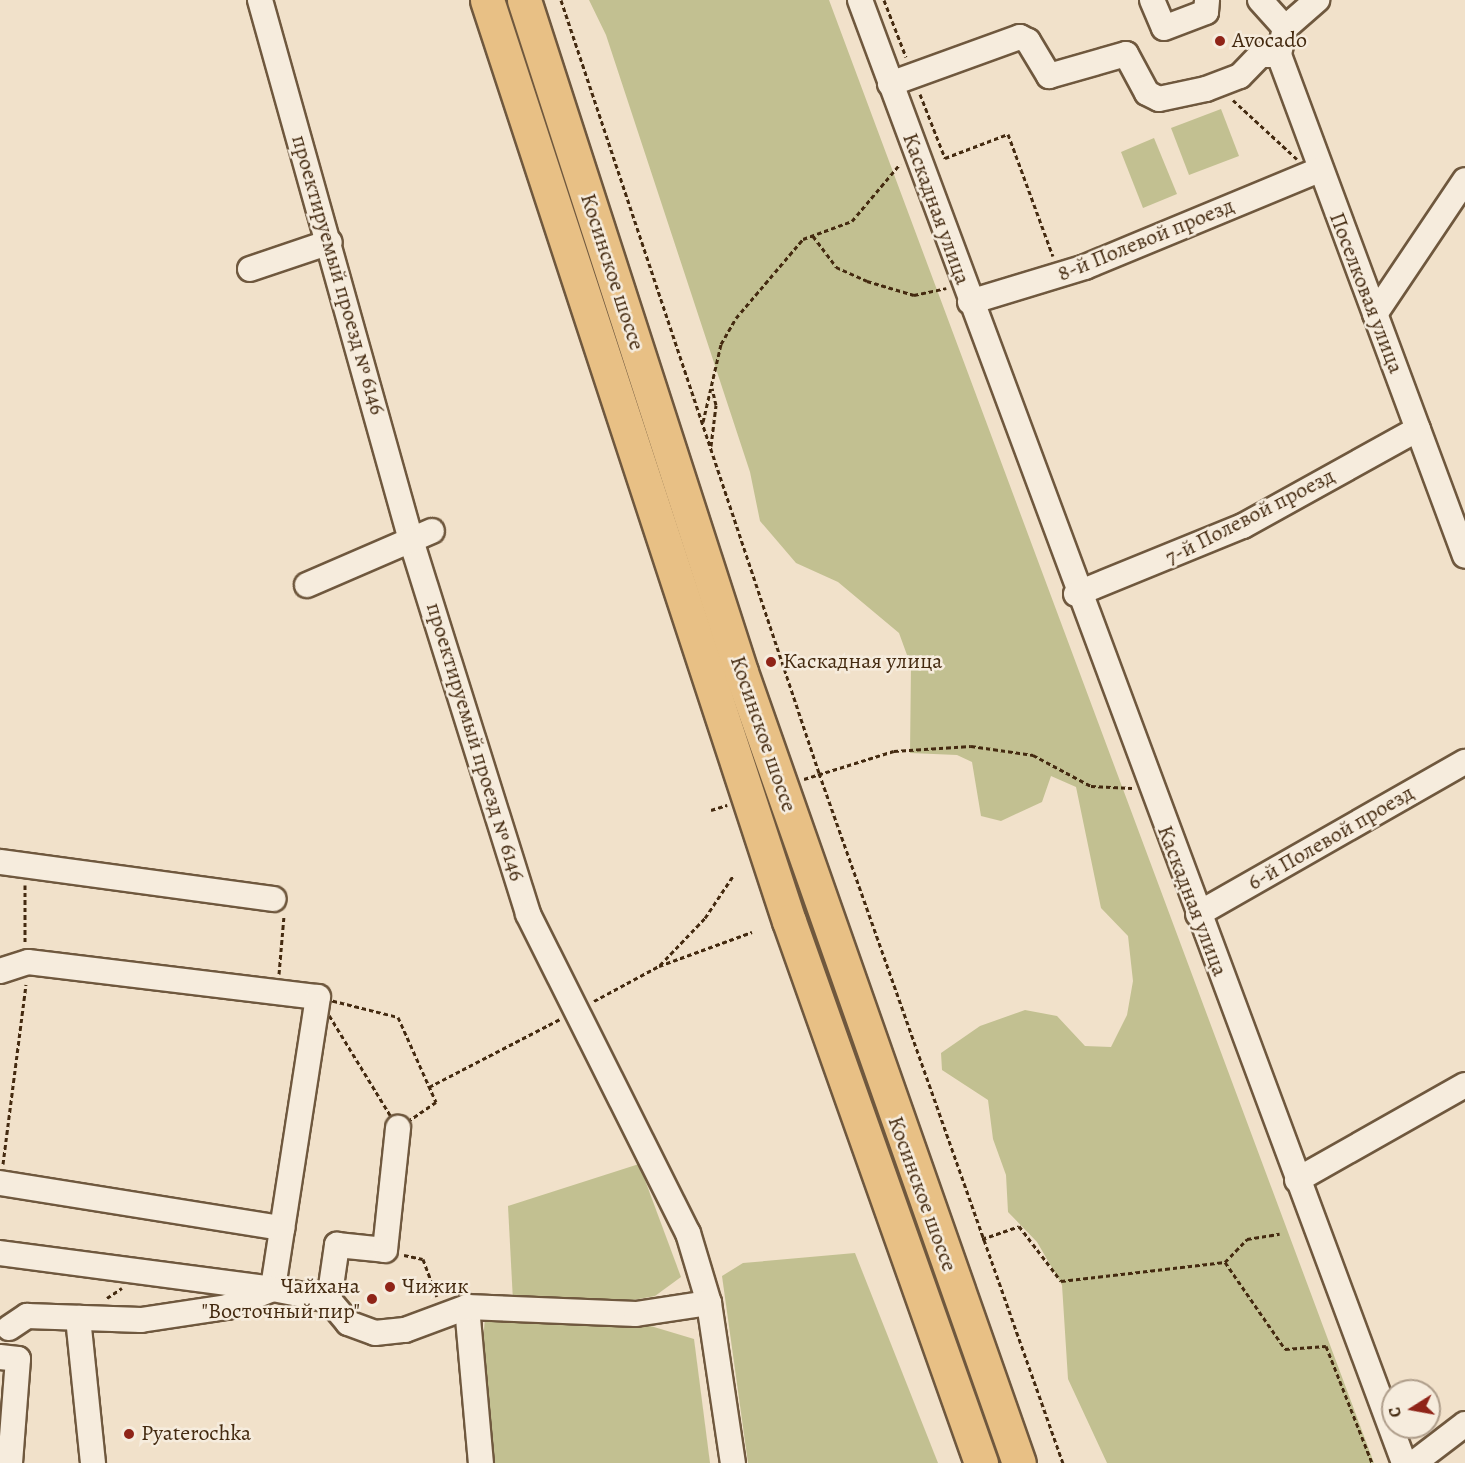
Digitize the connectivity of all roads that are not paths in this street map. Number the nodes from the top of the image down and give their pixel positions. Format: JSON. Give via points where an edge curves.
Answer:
{"nodes":[{"id":1,"x":260,"y":0,"type":"edge"},
{"id":2,"x":487,"y":0,"type":"edge"},
{"id":3,"x":860,"y":0,"type":"edge"},
{"id":4,"x":1152,"y":0,"type":"edge"},
{"id":5,"x":1207,"y":0,"type":"edge"},
{"id":6,"x":1317,"y":0,"type":"edge"},
{"id":7,"x":528,"y":6,"type":"edge"},
{"id":8,"x":1274,"y":11,"type":"edge"},
{"id":9,"x":1279,"y":55,"type":"junction"},
{"id":10,"x":890,"y":84,"type":"junction"},
{"id":11,"x":1315,"y":171,"type":"junction"},
{"id":12,"x":1465,"y":180,"type":"edge"},
{"id":13,"x":330,"y":242,"type":"junction"},
{"id":14,"x":250,"y":269,"type":"dead end"},
{"id":15,"x":970,"y":302,"type":"junction"},
{"id":16,"x":1375,"y":314,"type":"junction"},
{"id":17,"x":1418,"y":429,"type":"junction"},
{"id":18,"x":422,"y":536,"type":"junction"},
{"id":19,"x":1465,"y":556,"type":"edge"},
{"id":20,"x":307,"y":585,"type":"dead end"},
{"id":21,"x":1076,"y":594,"type":"junction"},
{"id":22,"x":1465,"y":762,"type":"edge"},
{"id":23,"x":0,"y":862,"type":"edge"},
{"id":24,"x":274,"y":899,"type":"road end"},
{"id":25,"x":1198,"y":914,"type":"junction"},
{"id":26,"x":0,"y":971,"type":"edge"},
{"id":27,"x":1465,"y":1085,"type":"edge"},
{"id":28,"x":398,"y":1128,"type":"road end"},
{"id":29,"x":1297,"y":1180,"type":"junction"},
{"id":30,"x":0,"y":1183,"type":"edge"},
{"id":31,"x":282,"y":1228,"type":"junction"},
{"id":32,"x":0,"y":1253,"type":"edge"},
{"id":33,"x":273,"y":1289,"type":"junction"},
{"id":34,"x":329,"y":1300,"type":"junction"},
{"id":35,"x":709,"y":1303,"type":"junction"},
{"id":36,"x":467,"y":1307,"type":"junction"},
{"id":37,"x":78,"y":1318,"type":"junction"},
{"id":38,"x":4,"y":1327,"type":"edge"},
{"id":39,"x":0,"y":1356,"type":"edge"},
{"id":40,"x":1465,"y":1424,"type":"edge"},
{"id":41,"x":10,"y":1463,"type":"edge"},
{"id":42,"x":93,"y":1463,"type":"edge"},
{"id":43,"x":481,"y":1463,"type":"edge"},
{"id":44,"x":734,"y":1463,"type":"edge"},
{"id":45,"x":981,"y":1463,"type":"edge"},
{"id":46,"x":1019,"y":1463,"type":"edge"},
{"id":47,"x":1404,"y":1463,"type":"edge"},
{"id":48,"x":1414,"y":1463,"type":"edge"}],
"edges":[{"from":1,"to":13,"type":"street","name":"проектируемый проезд № 6146"},
{"from":2,"to":45,"type":"highway","name":"Косинское шоссе","via":[[789,921]]},
{"from":3,"to":10,"type":"street","name":"Каскадная улица"},
{"from":4,"to":5,"type":"street","via":[[1164,28],[1206,12]]},
{"from":6,"to":8,"type":"street"},
{"from":7,"to":46,"type":"highway","name":"Косинское шоссе","via":[[741,672]]},
{"from":8,"to":9,"type":"street"},
{"from":9,"to":10,"type":"street","via":[[1260,55],[1240,76],[1217,85],[1159,99],[1147,93],[1131,60],[1119,53],[1049,76],[1028,41],[1020,37]]},
{"from":9,"to":11,"type":"street","name":"Поселковая улица"},
{"from":10,"to":15,"type":"street","name":"Каскадная улица"},
{"from":11,"to":15,"type":"street","name":"8-й Полевой проезд","via":[[1060,276]]},
{"from":11,"to":16,"type":"street","name":"Поселковая улица"},
{"from":12,"to":16,"type":"street"},
{"from":13,"to":14,"type":"street"},
{"from":13,"to":18,"type":"street","name":"проектируемый проезд № 6146"},
{"from":15,"to":21,"type":"street","name":"Каскадная улица"},
{"from":16,"to":17,"type":"street","name":"Поселковая улица"},
{"from":17,"to":19,"type":"street","name":"Поселковая улица"},
{"from":17,"to":21,"type":"street","name":"7-й Полевой проезд","via":[[1243,526]]},
{"from":18,"to":20,"type":"street"},
{"from":18,"to":35,"type":"street","name":"проектируемый проезд № 6146","via":[[528,914],[688,1233]]},
{"from":21,"to":25,"type":"street","name":"Каскадная улица"},
{"from":22,"to":25,"type":"street","name":"6-й Полевой проезд"},
{"from":23,"to":24,"type":"street"},
{"from":25,"to":29,"type":"street","name":"Каскадная улица"},
{"from":26,"to":31,"type":"street","via":[[28,962],[318,998]]},
{"from":27,"to":29,"type":"street"},
{"from":28,"to":34,"type":"street","via":[[385,1250],[337,1245]]},
{"from":29,"to":47,"type":"street","name":"Каскадная улица"},
{"from":30,"to":31,"type":"street"},
{"from":31,"to":33,"type":"street"},
{"from":32,"to":33,"type":"street"},
{"from":33,"to":34,"type":"street"},
{"from":33,"to":37,"type":"street","via":[[227,1307],[195,1312],[141,1320]]},
{"from":34,"to":36,"type":"street","via":[[348,1323],[375,1332],[405,1330]]},
{"from":35,"to":36,"type":"street","via":[[636,1314]]},
{"from":35,"to":44,"type":"street","name":"проектируемый проезд № 6146"},
{"from":36,"to":43,"type":"street"},
{"from":37,"to":38,"type":"street","via":[[27,1316]]},
{"from":37,"to":42,"type":"street"},
{"from":38,"to":39,"type":"street"},
{"from":39,"to":41,"type":"street","via":[[18,1359]]},
{"from":40,"to":48,"type":"street"}]}
